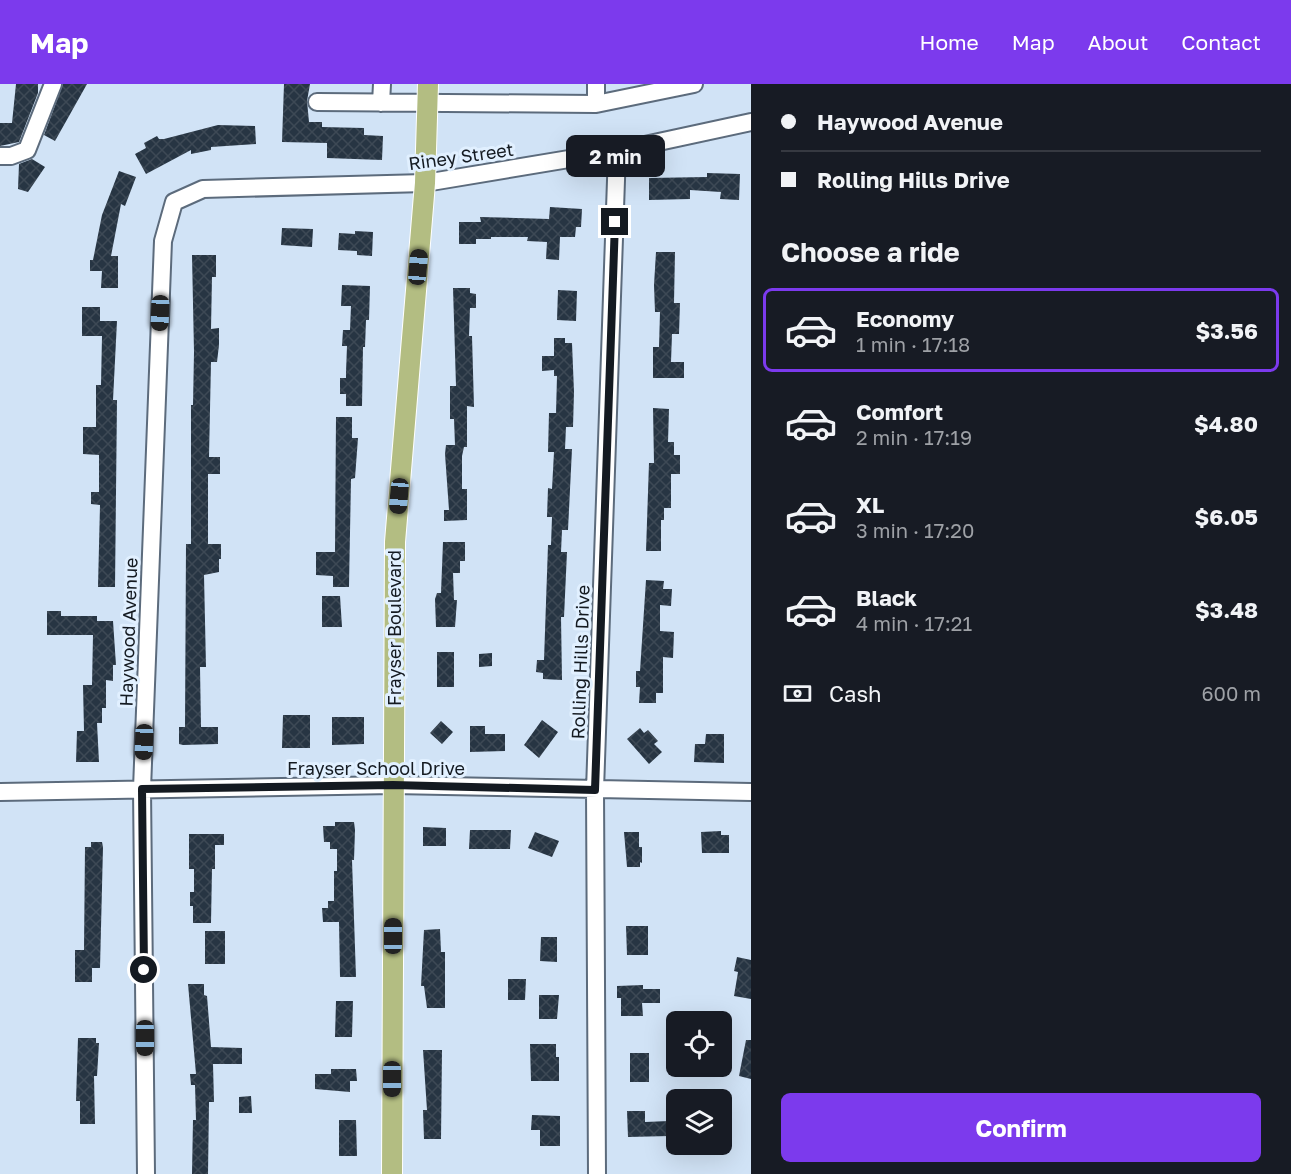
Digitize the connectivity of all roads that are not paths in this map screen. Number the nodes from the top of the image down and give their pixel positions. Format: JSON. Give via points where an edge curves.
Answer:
{"nodes":[{"id":1,"x":53,"y":84,"type":"edge"},
{"id":2,"x":382,"y":84,"type":"edge"},
{"id":3,"x":596,"y":84,"type":"edge"},
{"id":4,"x":694,"y":84,"type":"edge"},
{"id":5,"x":427,"y":94,"type":"edge"},
{"id":6,"x":317,"y":102,"type":"dead end"},
{"id":7,"x":381,"y":103,"type":"junction"},
{"id":8,"x":596,"y":104,"type":"junction"},
{"id":9,"x":751,"y":122,"type":"edge"},
{"id":10,"x":617,"y":151,"type":"junction"},
{"id":11,"x":0,"y":156,"type":"edge"},
{"id":12,"x":426,"y":183,"type":"junction"},
{"id":13,"x":174,"y":202,"type":"joint"},
{"id":14,"x":393,"y":785,"type":"junction"},
{"id":15,"x":142,"y":789,"type":"junction"},
{"id":16,"x":595,"y":790,"type":"junction"},
{"id":17,"x":0,"y":792,"type":"edge"},
{"id":18,"x":751,"y":792,"type":"edge"},
{"id":19,"x":146,"y":1174,"type":"edge"},
{"id":20,"x":392,"y":1174,"type":"edge"},
{"id":21,"x":597,"y":1174,"type":"edge"}],
"edges":[{"from":1,"to":11,"type":"street","via":[[27,150]]},
{"from":2,"to":7,"type":"street"},
{"from":3,"to":8,"type":"street"},
{"from":4,"to":8,"type":"street"},
{"from":5,"to":7,"type":"street"},
{"from":5,"to":8,"type":"street"},
{"from":5,"to":12,"type":"main road","name":"Frayser Boulevard"},
{"from":6,"to":7,"type":"street"},
{"from":9,"to":10,"type":"street","name":"Riney Street"},
{"from":10,"to":12,"type":"street","name":"Riney Street"},
{"from":10,"to":16,"type":"street","name":"Rolling Hills Drive"},
{"from":12,"to":13,"type":"street","name":"Riney Street","via":[[203,189]]},
{"from":12,"to":14,"type":"main road","name":"Frayser Boulevard","via":[[395,542]]},
{"from":13,"to":15,"type":"street","name":"Haywood Avenue","via":[[163,242]]},
{"from":14,"to":15,"type":"street","name":"Frayser School Drive"},
{"from":14,"to":16,"type":"street","name":"Frayser School Drive"},
{"from":14,"to":20,"type":"main road","name":"Frayser Boulevard"},
{"from":15,"to":17,"type":"street","name":"Frayser School Drive"},
{"from":15,"to":19,"type":"street","name":"Haywood Avenue"},
{"from":16,"to":18,"type":"street","name":"Frayser School Drive"},
{"from":16,"to":21,"type":"street","name":"Rolling Hills Drive"}]}
